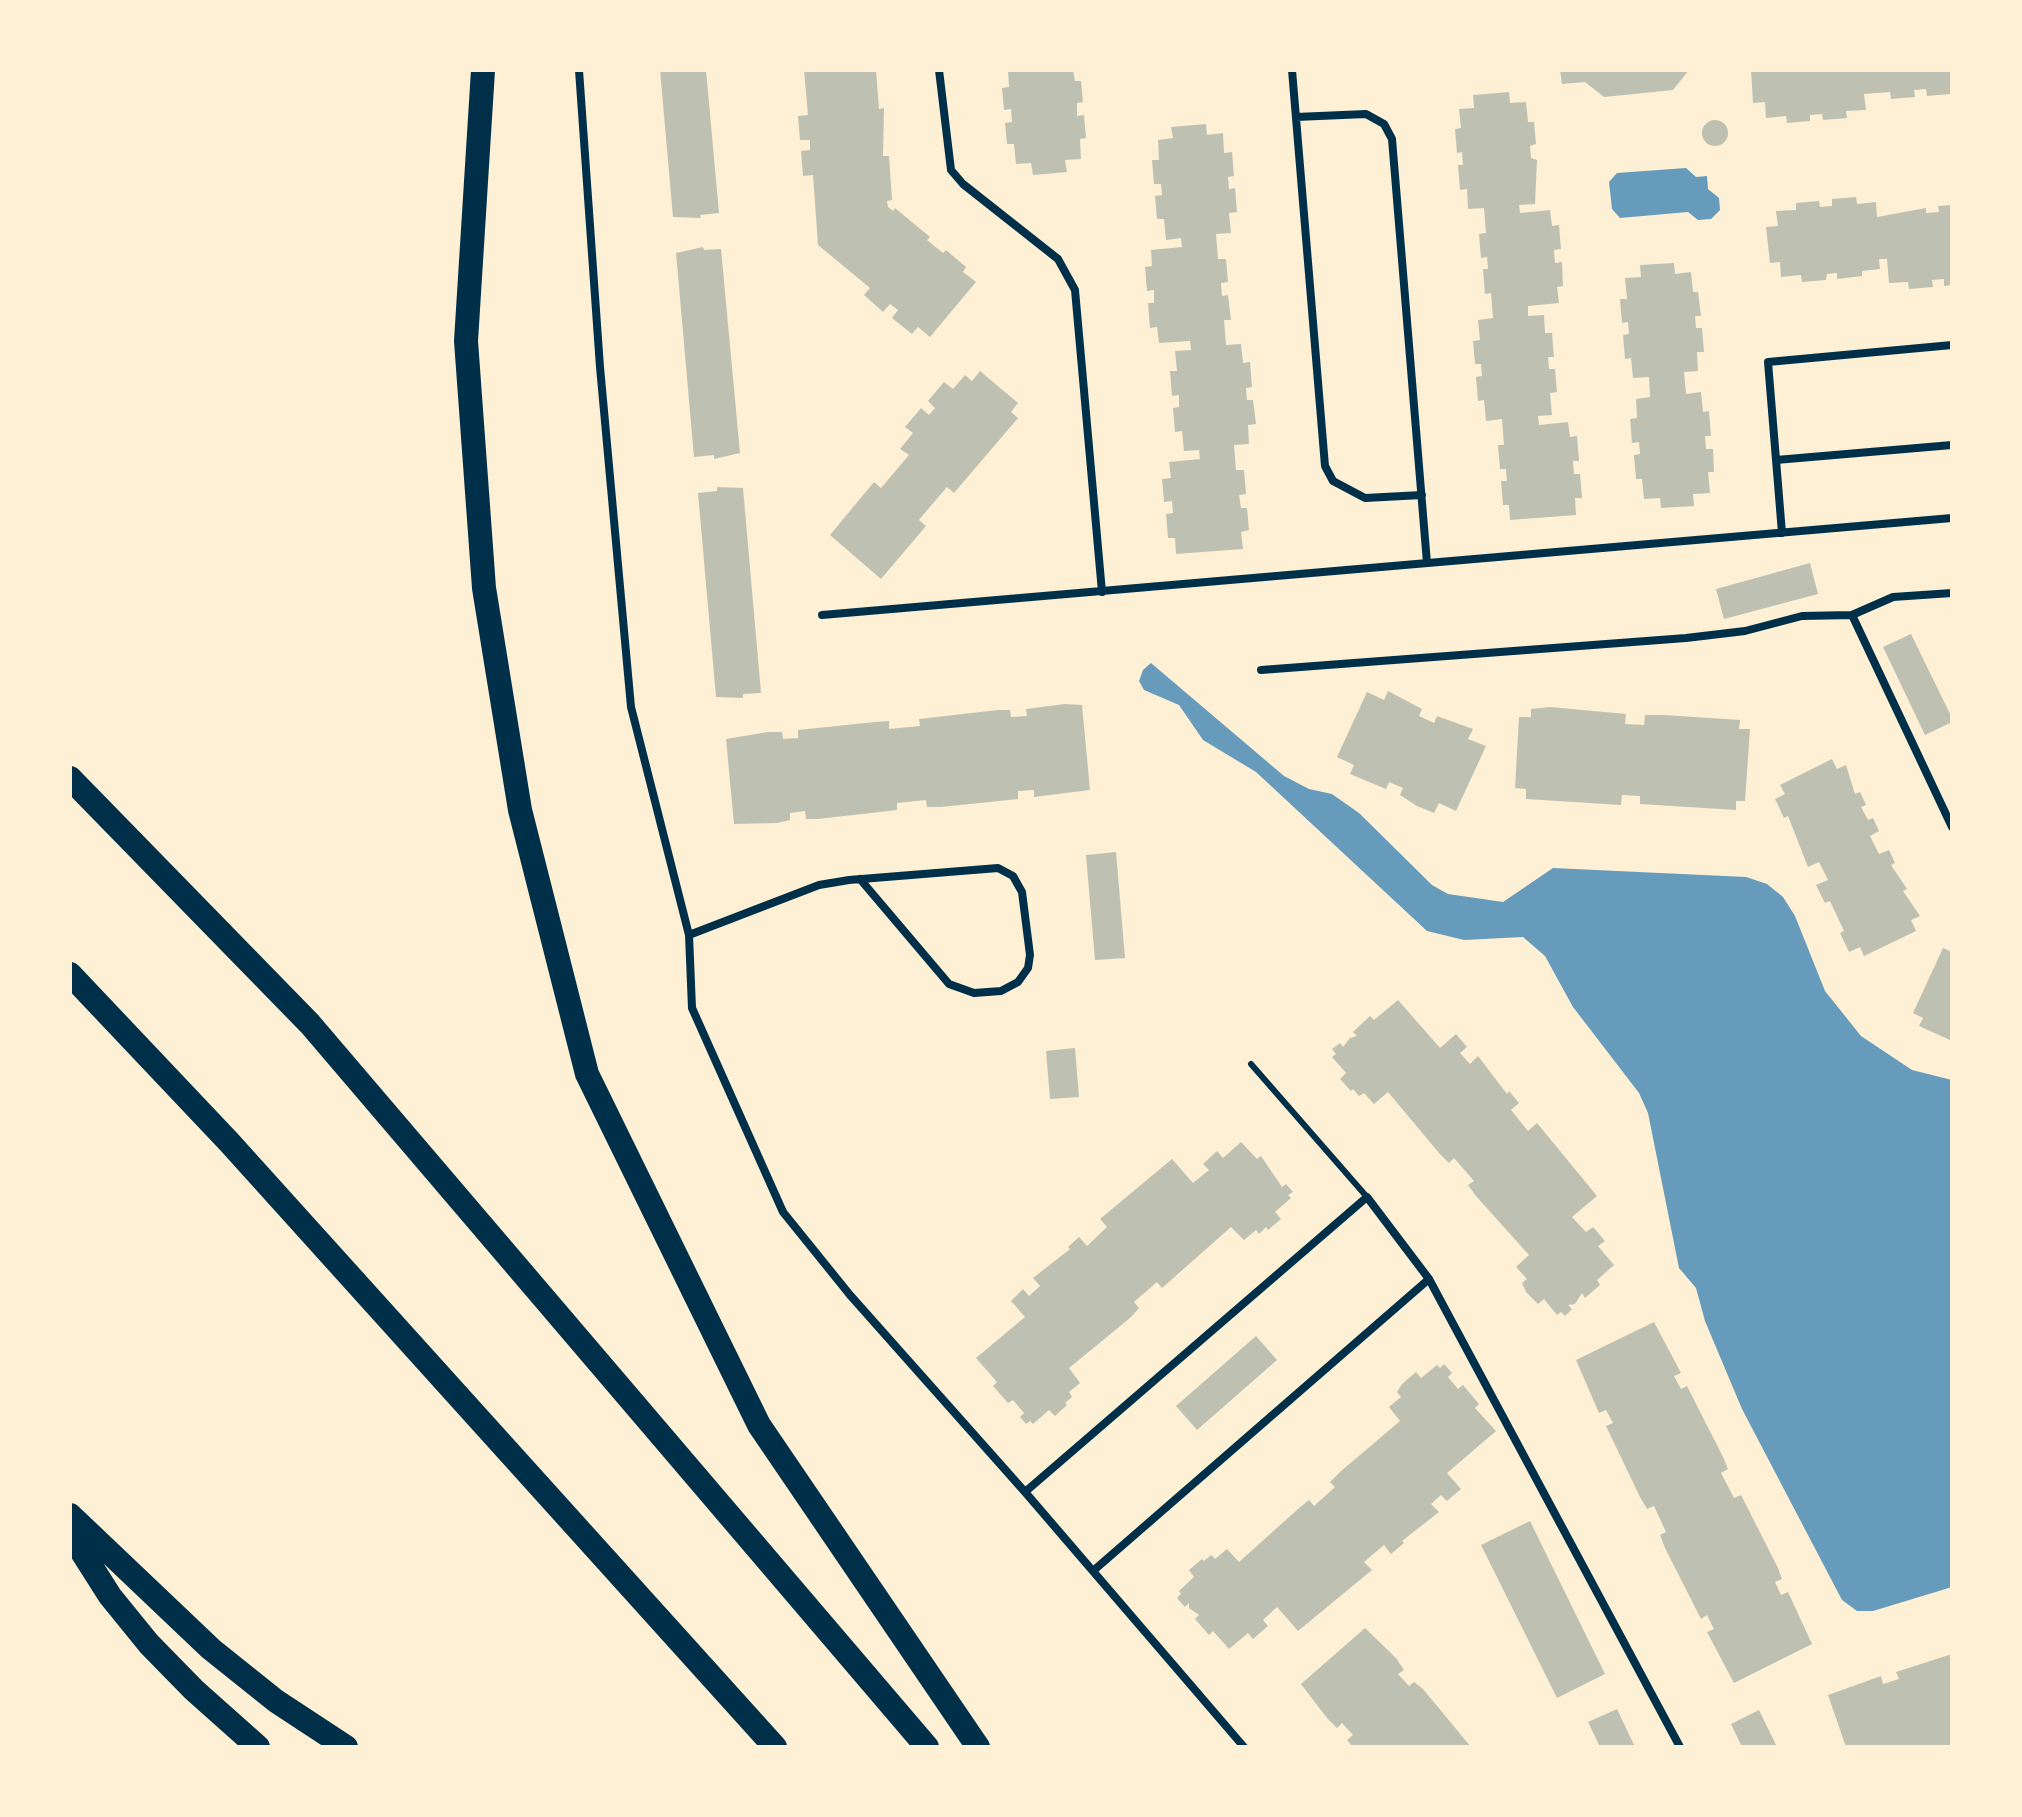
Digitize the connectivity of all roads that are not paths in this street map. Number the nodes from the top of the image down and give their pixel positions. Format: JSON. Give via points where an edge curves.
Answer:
{"nodes":[{"id":1,"x":483,"y":70,"type":"edge"},
{"id":2,"x":579,"y":70,"type":"edge"},
{"id":3,"x":939,"y":70,"type":"edge"},
{"id":4,"x":1292,"y":70,"type":"edge"},
{"id":5,"x":1296,"y":117,"type":"junction"},
{"id":6,"x":1952,"y":345,"type":"edge"},
{"id":7,"x":1952,"y":445,"type":"edge"},
{"id":8,"x":1776,"y":460,"type":"junction"},
{"id":9,"x":1422,"y":495,"type":"junction"},
{"id":10,"x":1952,"y":518,"type":"edge"},
{"id":11,"x":1782,"y":533,"type":"junction"},
{"id":12,"x":1427,"y":563,"type":"junction"},
{"id":13,"x":1102,"y":592,"type":"junction"},
{"id":14,"x":1952,"y":593,"type":"edge"},
{"id":15,"x":822,"y":615,"type":"dead end"},
{"id":16,"x":1852,"y":615,"type":"junction"},
{"id":17,"x":1261,"y":670,"type":"dead end"},
{"id":18,"x":70,"y":778,"type":"edge"},
{"id":19,"x":1952,"y":827,"type":"edge"},
{"id":20,"x":860,"y":879,"type":"junction"},
{"id":21,"x":689,"y":935,"type":"junction"},
{"id":22,"x":70,"y":974,"type":"edge"},
{"id":23,"x":1251,"y":1064,"type":"dead end"},
{"id":24,"x":1367,"y":1197,"type":"junction"},
{"id":25,"x":1429,"y":1279,"type":"junction"},
{"id":26,"x":1025,"y":1492,"type":"junction"},
{"id":27,"x":70,"y":1515,"type":"edge"},
{"id":28,"x":70,"y":1533,"type":"edge"},
{"id":29,"x":1093,"y":1571,"type":"junction"},
{"id":30,"x":258,"y":1747,"type":"edge"},
{"id":31,"x":346,"y":1747,"type":"edge"},
{"id":32,"x":775,"y":1747,"type":"edge"},
{"id":33,"x":927,"y":1747,"type":"edge"},
{"id":34,"x":978,"y":1747,"type":"edge"},
{"id":35,"x":1244,"y":1747,"type":"edge"},
{"id":36,"x":1680,"y":1747,"type":"edge"}],
"edges":[{"from":1,"to":34,"type":"highway","via":[[466,341],[484,588],[520,810],[587,1074],[759,1425]]},
{"from":2,"to":21,"type":"street","via":[[631,707]]},
{"from":3,"to":13,"type":"street","via":[[951,170],[1058,259],[1075,290]]},
{"from":4,"to":5,"type":"street"},
{"from":5,"to":9,"type":"street","via":[[1325,466],[1333,481],[1365,498]]},
{"from":5,"to":9,"type":"street","via":[[1366,114],[1384,124],[1392,139]]},
{"from":6,"to":8,"type":"street","via":[[1768,362]]},
{"from":7,"to":8,"type":"street"},
{"from":8,"to":11,"type":"street"},
{"from":9,"to":12,"type":"street"},
{"from":10,"to":11,"type":"street"},
{"from":11,"to":12,"type":"street"},
{"from":12,"to":13,"type":"street"},
{"from":13,"to":15,"type":"street"},
{"from":14,"to":16,"type":"street","via":[[1893,597]]},
{"from":16,"to":17,"type":"street","via":[[1802,616],[1745,631],[1686,638]]},
{"from":16,"to":19,"type":"street"},
{"from":18,"to":33,"type":"highway","via":[[310,1024]]},
{"from":20,"to":20,"type":"street","via":[[998,868],[1013,876],[1022,892],[1028,968],[1018,982],[1001,991],[974,993],[949,984]]},
{"from":20,"to":21,"type":"street","via":[[819,885]]},
{"from":21,"to":26,"type":"street","via":[[692,1008],[783,1212]]},
{"from":22,"to":32,"type":"highway","via":[[229,1142]]},
{"from":23,"to":24,"type":"lane"},
{"from":24,"to":25,"type":"street"},
{"from":24,"to":26,"type":"street"},
{"from":25,"to":29,"type":"street"},
{"from":25,"to":36,"type":"street"},
{"from":26,"to":29,"type":"street"},
{"from":27,"to":31,"type":"highway","via":[[211,1649]]},
{"from":28,"to":30,"type":"highway","via":[[149,1644]]},
{"from":29,"to":35,"type":"street"}]}
